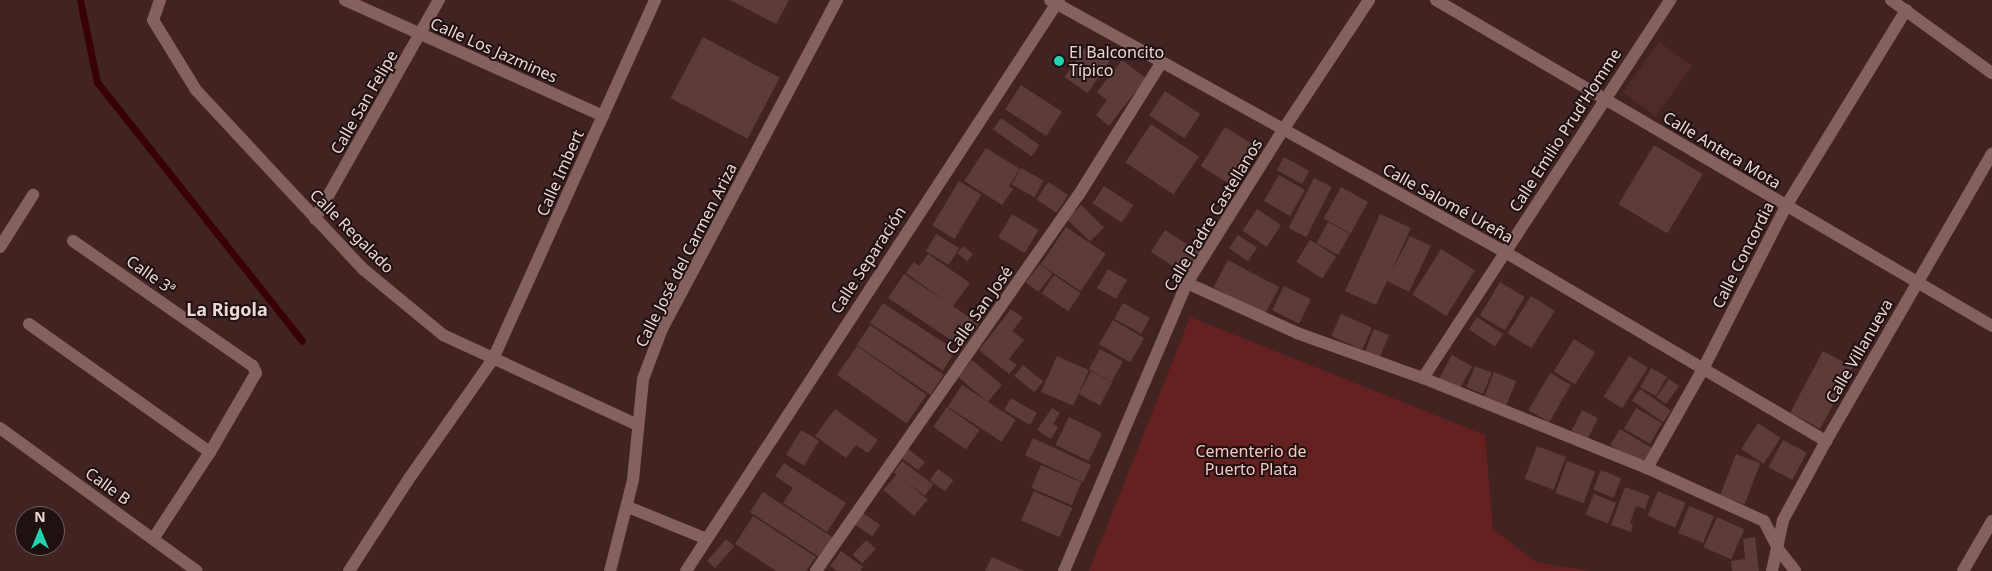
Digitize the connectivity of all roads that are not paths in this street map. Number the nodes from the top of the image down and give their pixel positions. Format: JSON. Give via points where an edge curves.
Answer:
{"nodes":[{"id":1,"x":160,"y":0,"type":"edge"},
{"id":2,"x":345,"y":0,"type":"edge"},
{"id":3,"x":439,"y":0,"type":"edge"},
{"id":4,"x":655,"y":0,"type":"edge"},
{"id":5,"x":837,"y":0,"type":"edge"},
{"id":6,"x":1369,"y":0,"type":"edge"},
{"id":7,"x":1436,"y":0,"type":"edge"},
{"id":8,"x":1670,"y":0,"type":"edge"},
{"id":9,"x":1891,"y":0,"type":"edge"},
{"id":10,"x":1055,"y":1,"type":"edge"},
{"id":11,"x":1906,"y":10,"type":"junction"},
{"id":12,"x":420,"y":35,"type":"junction"},
{"id":13,"x":1161,"y":64,"type":"junction"},
{"id":14,"x":1992,"y":72,"type":"edge"},
{"id":15,"x":1604,"y":99,"type":"junction"},
{"id":16,"x":603,"y":116,"type":"junction"},
{"id":17,"x":1283,"y":130,"type":"junction"},
{"id":18,"x":1992,"y":153,"type":"edge"},
{"id":19,"x":33,"y":195,"type":"dead end"},
{"id":20,"x":1786,"y":206,"type":"junction"},
{"id":21,"x":315,"y":219,"type":"junction"},
{"id":22,"x":73,"y":240,"type":"dead end"},
{"id":23,"x":0,"y":247,"type":"edge"},
{"id":24,"x":1505,"y":252,"type":"junction"},
{"id":25,"x":1918,"y":282,"type":"junction"},
{"id":26,"x":1187,"y":283,"type":"junction"},
{"id":27,"x":29,"y":324,"type":"dead end"},
{"id":28,"x":1992,"y":326,"type":"edge"},
{"id":29,"x":493,"y":359,"type":"junction"},
{"id":30,"x":1703,"y":369,"type":"junction"},
{"id":31,"x":1423,"y":378,"type":"junction"},
{"id":32,"x":638,"y":425,"type":"junction"},
{"id":33,"x":0,"y":428,"type":"edge"},
{"id":34,"x":1826,"y":441,"type":"junction"},
{"id":35,"x":210,"y":452,"type":"junction"},
{"id":36,"x":1648,"y":468,"type":"junction"},
{"id":37,"x":628,"y":507,"type":"junction"},
{"id":38,"x":1992,"y":521,"type":"edge"},
{"id":39,"x":153,"y":539,"type":"junction"},
{"id":40,"x":707,"y":539,"type":"junction"},
{"id":41,"x":1778,"y":549,"type":"junction"},
{"id":42,"x":198,"y":571,"type":"edge"},
{"id":43,"x":350,"y":571,"type":"edge"},
{"id":44,"x":610,"y":571,"type":"edge"},
{"id":45,"x":686,"y":571,"type":"edge"},
{"id":46,"x":816,"y":571,"type":"edge"},
{"id":47,"x":1064,"y":571,"type":"edge"},
{"id":48,"x":1772,"y":571,"type":"edge"},
{"id":49,"x":1795,"y":571,"type":"edge"},
{"id":50,"x":1963,"y":571,"type":"edge"}],
"edges":[{"from":1,"to":21,"type":"street","name":"Calle Regalado","via":[[152,20],[196,90]]},
{"from":2,"to":12,"type":"street","name":"Calle Los Jazmines"},
{"from":3,"to":12,"type":"street","name":"Calle San Felipe"},
{"from":4,"to":16,"type":"street","name":"Calle Imbert"},
{"from":5,"to":32,"type":"street","name":"Calle José del Carmen Ariza","via":[[662,329],[643,379]]},
{"from":6,"to":17,"type":"street","name":"Calle Padre Castellanos"},
{"from":7,"to":15,"type":"street","name":"Calle Antera Mota"},
{"from":8,"to":15,"type":"street","name":"Calle Emilio Prud'Homme"},
{"from":9,"to":11,"type":"street"},
{"from":10,"to":13,"type":"street","name":"Calle Salomé Ureña"},
{"from":10,"to":40,"type":"street","name":"Calle Separación"},
{"from":11,"to":14,"type":"street"},
{"from":11,"to":20,"type":"street","name":"Calle Concordia"},
{"from":12,"to":16,"type":"street","name":"Calle Los Jazmines"},
{"from":12,"to":21,"type":"street","name":"Calle San Felipe"},
{"from":13,"to":17,"type":"street","name":"Calle Salomé Ureña"},
{"from":13,"to":46,"type":"street","name":"Calle San José","via":[[1078,196]]},
{"from":15,"to":20,"type":"street","name":"Calle Antera Mota"},
{"from":15,"to":24,"type":"street","name":"Calle Emilio Prud'Homme"},
{"from":16,"to":29,"type":"street","name":"Calle Imbert"},
{"from":17,"to":24,"type":"street","name":"Calle Salomé Ureña"},
{"from":17,"to":26,"type":"street","name":"Calle Padre Castellanos"},
{"from":18,"to":25,"type":"street","name":"Calle Villanueva"},
{"from":19,"to":23,"type":"street"},
{"from":20,"to":25,"type":"street","name":"Calle Antera Mota"},
{"from":20,"to":30,"type":"street","name":"Calle Concordia"},
{"from":21,"to":29,"type":"street","name":"Calle Regalado","via":[[363,269],[443,335]]},
{"from":22,"to":35,"type":"street","name":"Calle 3ª","via":[[253,366],[256,372]]},
{"from":24,"to":30,"type":"street","name":"Calle Salomé Ureña"},
{"from":24,"to":31,"type":"street","name":"Calle Emilio Prud'Homme"},
{"from":25,"to":28,"type":"street","name":"Calle Antera Mota"},
{"from":25,"to":34,"type":"street","name":"Calle Villanueva"},
{"from":26,"to":31,"type":"street","via":[[1297,333]]},
{"from":26,"to":47,"type":"street","name":"Calle Padre Castellanos"},
{"from":27,"to":35,"type":"street"},
{"from":29,"to":32,"type":"street","name":"Calle Regalado"},
{"from":29,"to":43,"type":"street","name":"Calle Imbert","via":[[408,480]]},
{"from":30,"to":34,"type":"street","name":"Calle Salomé Ureña"},
{"from":30,"to":36,"type":"street","name":"Calle Concordia"},
{"from":31,"to":36,"type":"street"},
{"from":32,"to":37,"type":"street","name":"Calle José del Carmen Ariza"},
{"from":33,"to":39,"type":"street","name":"Calle B"},
{"from":34,"to":41,"type":"street","name":"Calle Villanueva","via":[[1783,520]]},
{"from":35,"to":39,"type":"street"},
{"from":36,"to":41,"type":"street","via":[[1764,521]]},
{"from":37,"to":40,"type":"street"},
{"from":37,"to":44,"type":"street","name":"Calle José del Carmen Ariza"},
{"from":38,"to":50,"type":"street"},
{"from":39,"to":42,"type":"street","name":"Calle B"},
{"from":40,"to":45,"type":"street","name":"Calle Separación"},
{"from":41,"to":48,"type":"street","name":"Calle Villanueva"},
{"from":41,"to":49,"type":"street"}]}
